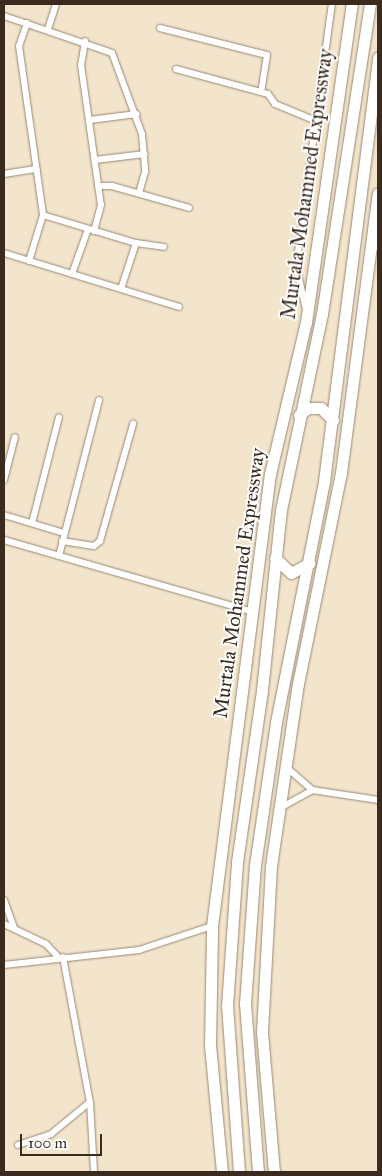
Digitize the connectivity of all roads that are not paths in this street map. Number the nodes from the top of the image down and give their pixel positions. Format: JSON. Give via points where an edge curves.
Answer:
{"nodes":[{"id":1,"x":56,"y":4,"type":"edge"},
{"id":2,"x":332,"y":4,"type":"edge"},
{"id":3,"x":352,"y":4,"type":"edge"},
{"id":4,"x":370,"y":4,"type":"edge"},
{"id":5,"x":4,"y":16,"type":"edge"},
{"id":6,"x":27,"y":23,"type":"junction"},
{"id":7,"x":160,"y":28,"type":"dead end"},
{"id":8,"x":48,"y":29,"type":"junction"},
{"id":9,"x":85,"y":41,"type":"junction"},
{"id":10,"x":378,"y":57,"type":"edge"},
{"id":11,"x":176,"y":70,"type":"dead end"},
{"id":12,"x":377,"y":72,"type":"edge"},
{"id":13,"x":262,"y":92,"type":"junction"},
{"id":14,"x":137,"y":114,"type":"junction"},
{"id":15,"x":90,"y":120,"type":"junction"},
{"id":16,"x":316,"y":121,"type":"junction"},
{"id":17,"x":333,"y":136,"type":"junction"},
{"id":18,"x":145,"y":154,"type":"junction"},
{"id":19,"x":95,"y":160,"type":"junction"},
{"id":20,"x":37,"y":169,"type":"junction"},
{"id":21,"x":4,"y":174,"type":"edge"},
{"id":22,"x":98,"y":186,"type":"junction"},
{"id":23,"x":139,"y":193,"type":"junction"},
{"id":24,"x":378,"y":193,"type":"edge"},
{"id":25,"x":340,"y":204,"type":"junction"},
{"id":26,"x":189,"y":208,"type":"dead end"},
{"id":27,"x":43,"y":215,"type":"junction"},
{"id":28,"x":91,"y":230,"type":"junction"},
{"id":29,"x":374,"y":242,"type":"edge"},
{"id":30,"x":136,"y":243,"type":"junction"},
{"id":31,"x":164,"y":247,"type":"dead end"},
{"id":32,"x":4,"y":253,"type":"edge"},
{"id":33,"x":29,"y":261,"type":"junction"},
{"id":34,"x":72,"y":274,"type":"junction"},
{"id":35,"x":122,"y":289,"type":"junction"},
{"id":36,"x":179,"y":307,"type":"dead end"},
{"id":37,"x":308,"y":313,"type":"junction"},
{"id":38,"x":317,"y":338,"type":"junction"},
{"id":39,"x":100,"y":400,"type":"dead end"},
{"id":40,"x":59,"y":416,"type":"dead end"},
{"id":41,"x":299,"y":416,"type":"junction"},
{"id":42,"x":333,"y":420,"type":"junction"},
{"id":43,"x":133,"y":424,"type":"dead end"},
{"id":44,"x":15,"y":438,"type":"dead end"},
{"id":45,"x":4,"y":480,"type":"edge"},
{"id":46,"x":4,"y":515,"type":"edge"},
{"id":47,"x":32,"y":523,"type":"junction"},
{"id":48,"x":64,"y":533,"type":"junction"},
{"id":49,"x":4,"y":540,"type":"edge"},
{"id":50,"x":62,"y":541,"type":"junction"},
{"id":51,"x":58,"y":556,"type":"junction"},
{"id":52,"x":275,"y":558,"type":"junction"},
{"id":53,"x":310,"y":562,"type":"junction"},
{"id":54,"x":254,"y":612,"type":"junction"},
{"id":55,"x":285,"y":766,"type":"junction"},
{"id":56,"x":312,"y":790,"type":"junction"},
{"id":57,"x":378,"y":800,"type":"edge"},
{"id":58,"x":278,"y":809,"type":"junction"},
{"id":59,"x":4,"y":900,"type":"edge"},
{"id":60,"x":4,"y":924,"type":"edge"},
{"id":61,"x":212,"y":926,"type":"junction"},
{"id":62,"x":14,"y":928,"type":"junction"},
{"id":63,"x":61,"y":957,"type":"junction"},
{"id":64,"x":4,"y":965,"type":"edge"},
{"id":65,"x":228,"y":966,"type":"junction"},
{"id":66,"x":246,"y":969,"type":"junction"},
{"id":67,"x":210,"y":1020,"type":"junction"},
{"id":68,"x":262,"y":1032,"type":"junction"},
{"id":69,"x":90,"y":1102,"type":"junction"},
{"id":70,"x":18,"y":1145,"type":"dead end"},
{"id":71,"x":94,"y":1172,"type":"edge"},
{"id":72,"x":222,"y":1172,"type":"edge"},
{"id":73,"x":239,"y":1172,"type":"edge"},
{"id":74,"x":258,"y":1172,"type":"edge"},
{"id":75,"x":274,"y":1172,"type":"edge"}],
"edges":[{"from":1,"to":8,"type":"street"},
{"from":2,"to":16,"type":"street"},
{"from":3,"to":17,"type":"highway","name":"Murtala Mohammed Expressway"},
{"from":4,"to":25,"type":"highway","name":"Murtala Mohammed Expressway"},
{"from":5,"to":6,"type":"street"},
{"from":6,"to":8,"type":"street"},
{"from":6,"to":20,"type":"street","via":[[20,46]]},
{"from":7,"to":13,"type":"street","via":[[267,55]]},
{"from":8,"to":9,"type":"street"},
{"from":9,"to":14,"type":"street","via":[[112,53]]},
{"from":9,"to":15,"type":"street","via":[[81,65]]},
{"from":10,"to":12,"type":"highway"},
{"from":11,"to":13,"type":"street"},
{"from":12,"to":42,"type":"highway"},
{"from":13,"to":16,"type":"street","via":[[275,104]]},
{"from":14,"to":15,"type":"street"},
{"from":14,"to":18,"type":"street"},
{"from":15,"to":19,"type":"street"},
{"from":16,"to":37,"type":"street","via":[[296,266]]},
{"from":17,"to":25,"type":"highway"},
{"from":17,"to":37,"type":"highway","name":"Murtala Mohammed Expressway"},
{"from":18,"to":19,"type":"street"},
{"from":18,"to":23,"type":"street"},
{"from":19,"to":22,"type":"street"},
{"from":20,"to":21,"type":"street"},
{"from":20,"to":27,"type":"street"},
{"from":22,"to":23,"type":"street"},
{"from":22,"to":28,"type":"street","via":[[100,211]]},
{"from":23,"to":26,"type":"street"},
{"from":24,"to":29,"type":"highway"},
{"from":25,"to":38,"type":"highway","name":"Murtala Mohammed Expressway"},
{"from":27,"to":28,"type":"street"},
{"from":27,"to":33,"type":"street"},
{"from":28,"to":30,"type":"street"},
{"from":28,"to":34,"type":"street"},
{"from":29,"to":55,"type":"highway","via":[[339,481]]},
{"from":30,"to":31,"type":"street"},
{"from":30,"to":35,"type":"street"},
{"from":32,"to":33,"type":"street"},
{"from":33,"to":34,"type":"street"},
{"from":34,"to":35,"type":"street"},
{"from":35,"to":36,"type":"street"},
{"from":37,"to":38,"type":"highway"},
{"from":37,"to":54,"type":"highway","name":"Murtala Mohammed Expressway","via":[[270,474]]},
{"from":38,"to":41,"type":"highway","name":"Murtala Mohammed Expressway"},
{"from":39,"to":48,"type":"street"},
{"from":40,"to":47,"type":"street"},
{"from":41,"to":42,"type":"highway","via":[[308,408],[321,408]]},
{"from":41,"to":52,"type":"highway","name":"Murtala Mohammed Expressway"},
{"from":42,"to":53,"type":"highway"},
{"from":43,"to":50,"type":"street","via":[[100,541],[94,546]]},
{"from":44,"to":45,"type":"street"},
{"from":46,"to":47,"type":"street"},
{"from":47,"to":48,"type":"street"},
{"from":48,"to":50,"type":"street"},
{"from":49,"to":51,"type":"street"},
{"from":50,"to":51,"type":"street"},
{"from":51,"to":54,"type":"street"},
{"from":52,"to":53,"type":"highway","via":[[290,573]]},
{"from":52,"to":65,"type":"highway","name":"Murtala Mohammed Expressway"},
{"from":53,"to":66,"type":"highway","via":[[272,749]]},
{"from":54,"to":61,"type":"highway","name":"Murtala Mohammed Expressway"},
{"from":55,"to":56,"type":"street"},
{"from":55,"to":58,"type":"highway"},
{"from":56,"to":57,"type":"street"},
{"from":56,"to":58,"type":"street"},
{"from":58,"to":68,"type":"highway","via":[[265,923]]},
{"from":59,"to":62,"type":"street"},
{"from":60,"to":62,"type":"street"},
{"from":61,"to":63,"type":"street","via":[[139,950]]},
{"from":61,"to":67,"type":"highway","name":"Murtala Mohammed Expressway"},
{"from":62,"to":63,"type":"street","via":[[46,944]]},
{"from":63,"to":64,"type":"street"},
{"from":63,"to":69,"type":"street"},
{"from":65,"to":67,"type":"highway"},
{"from":65,"to":73,"type":"highway","name":"Murtala Mohammed Expressway","via":[[227,1046]]},
{"from":66,"to":68,"type":"highway"},
{"from":66,"to":74,"type":"highway","via":[[247,1063]]},
{"from":67,"to":72,"type":"highway","name":"Murtala Mohammed Expressway"},
{"from":68,"to":75,"type":"highway"},
{"from":69,"to":70,"type":"street","via":[[51,1134]]},
{"from":69,"to":71,"type":"street"}]}
